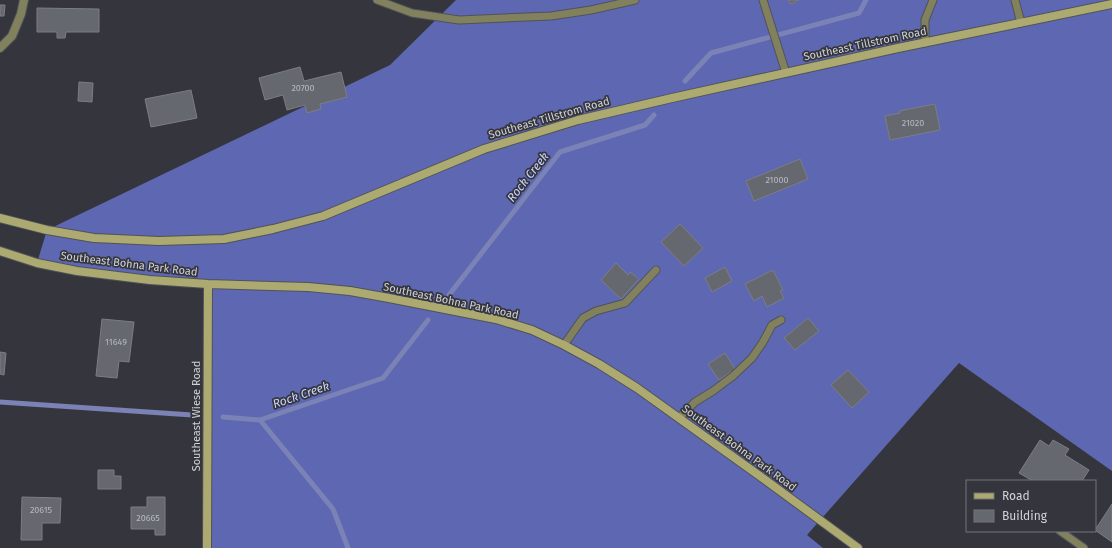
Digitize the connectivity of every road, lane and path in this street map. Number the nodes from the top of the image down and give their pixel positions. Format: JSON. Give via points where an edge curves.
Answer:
{"nodes":[{"id":1,"x":24,"y":0,"type":"edge"},
{"id":2,"x":377,"y":0,"type":"edge"},
{"id":3,"x":635,"y":0,"type":"edge"},
{"id":4,"x":763,"y":0,"type":"edge"},
{"id":5,"x":933,"y":0,"type":"edge"},
{"id":6,"x":1015,"y":0,"type":"edge"},
{"id":7,"x":1112,"y":4,"type":"edge"},
{"id":8,"x":1021,"y":23,"type":"junction"},
{"id":9,"x":925,"y":43,"type":"junction"},
{"id":10,"x":0,"y":48,"type":"edge"},
{"id":11,"x":786,"y":73,"type":"junction"},
{"id":12,"x":0,"y":218,"type":"edge"},
{"id":13,"x":0,"y":251,"type":"edge"},
{"id":14,"x":656,"y":270,"type":"dead end"},
{"id":15,"x":208,"y":284,"type":"junction"},
{"id":16,"x":781,"y":320,"type":"dead end"},
{"id":17,"x":564,"y":345,"type":"junction"},
{"id":18,"x":679,"y":418,"type":"junction"},
{"id":19,"x":1061,"y":532,"type":"edge"},
{"id":20,"x":207,"y":548,"type":"edge"},
{"id":21,"x":858,"y":548,"type":"edge"},
{"id":22,"x":1084,"y":548,"type":"edge"}],
"edges":[{"from":1,"to":10,"type":"street","via":[[12,36]]},
{"from":2,"to":3,"type":"lane","via":[[412,13],[459,20],[551,16]]},
{"from":4,"to":11,"type":"lane"},
{"from":5,"to":9,"type":"lane","via":[[925,20]]},
{"from":6,"to":8,"type":"lane"},
{"from":7,"to":8,"type":"street","name":"Southeast Tillstrom Road"},
{"from":8,"to":9,"type":"street","name":"Southeast Tillstrom Road"},
{"from":9,"to":11,"type":"street","name":"Southeast Tillstrom Road"},
{"from":11,"to":12,"type":"street","name":"Southeast Tillstrom Road","via":[[578,120],[484,149],[324,216],[224,239],[159,241],[94,238]]},
{"from":13,"to":15,"type":"street","name":"Southeast Bohna Park Road","via":[[37,263],[77,271]]},
{"from":14,"to":17,"type":"lane","via":[[625,303],[596,311],[583,318]]},
{"from":15,"to":17,"type":"street","name":"Southeast Bohna Park Road","via":[[350,291],[496,319],[532,330]]},
{"from":15,"to":20,"type":"street","name":"Southeast Wiese Road"},
{"from":16,"to":18,"type":"lane","via":[[772,326],[752,358],[733,376],[695,402]]},
{"from":17,"to":18,"type":"street","name":"Southeast Bohna Park Road","via":[[637,388]]},
{"from":18,"to":21,"type":"street","name":"Southeast Bohna Park Road"},
{"from":19,"to":22,"type":"lane"}]}
